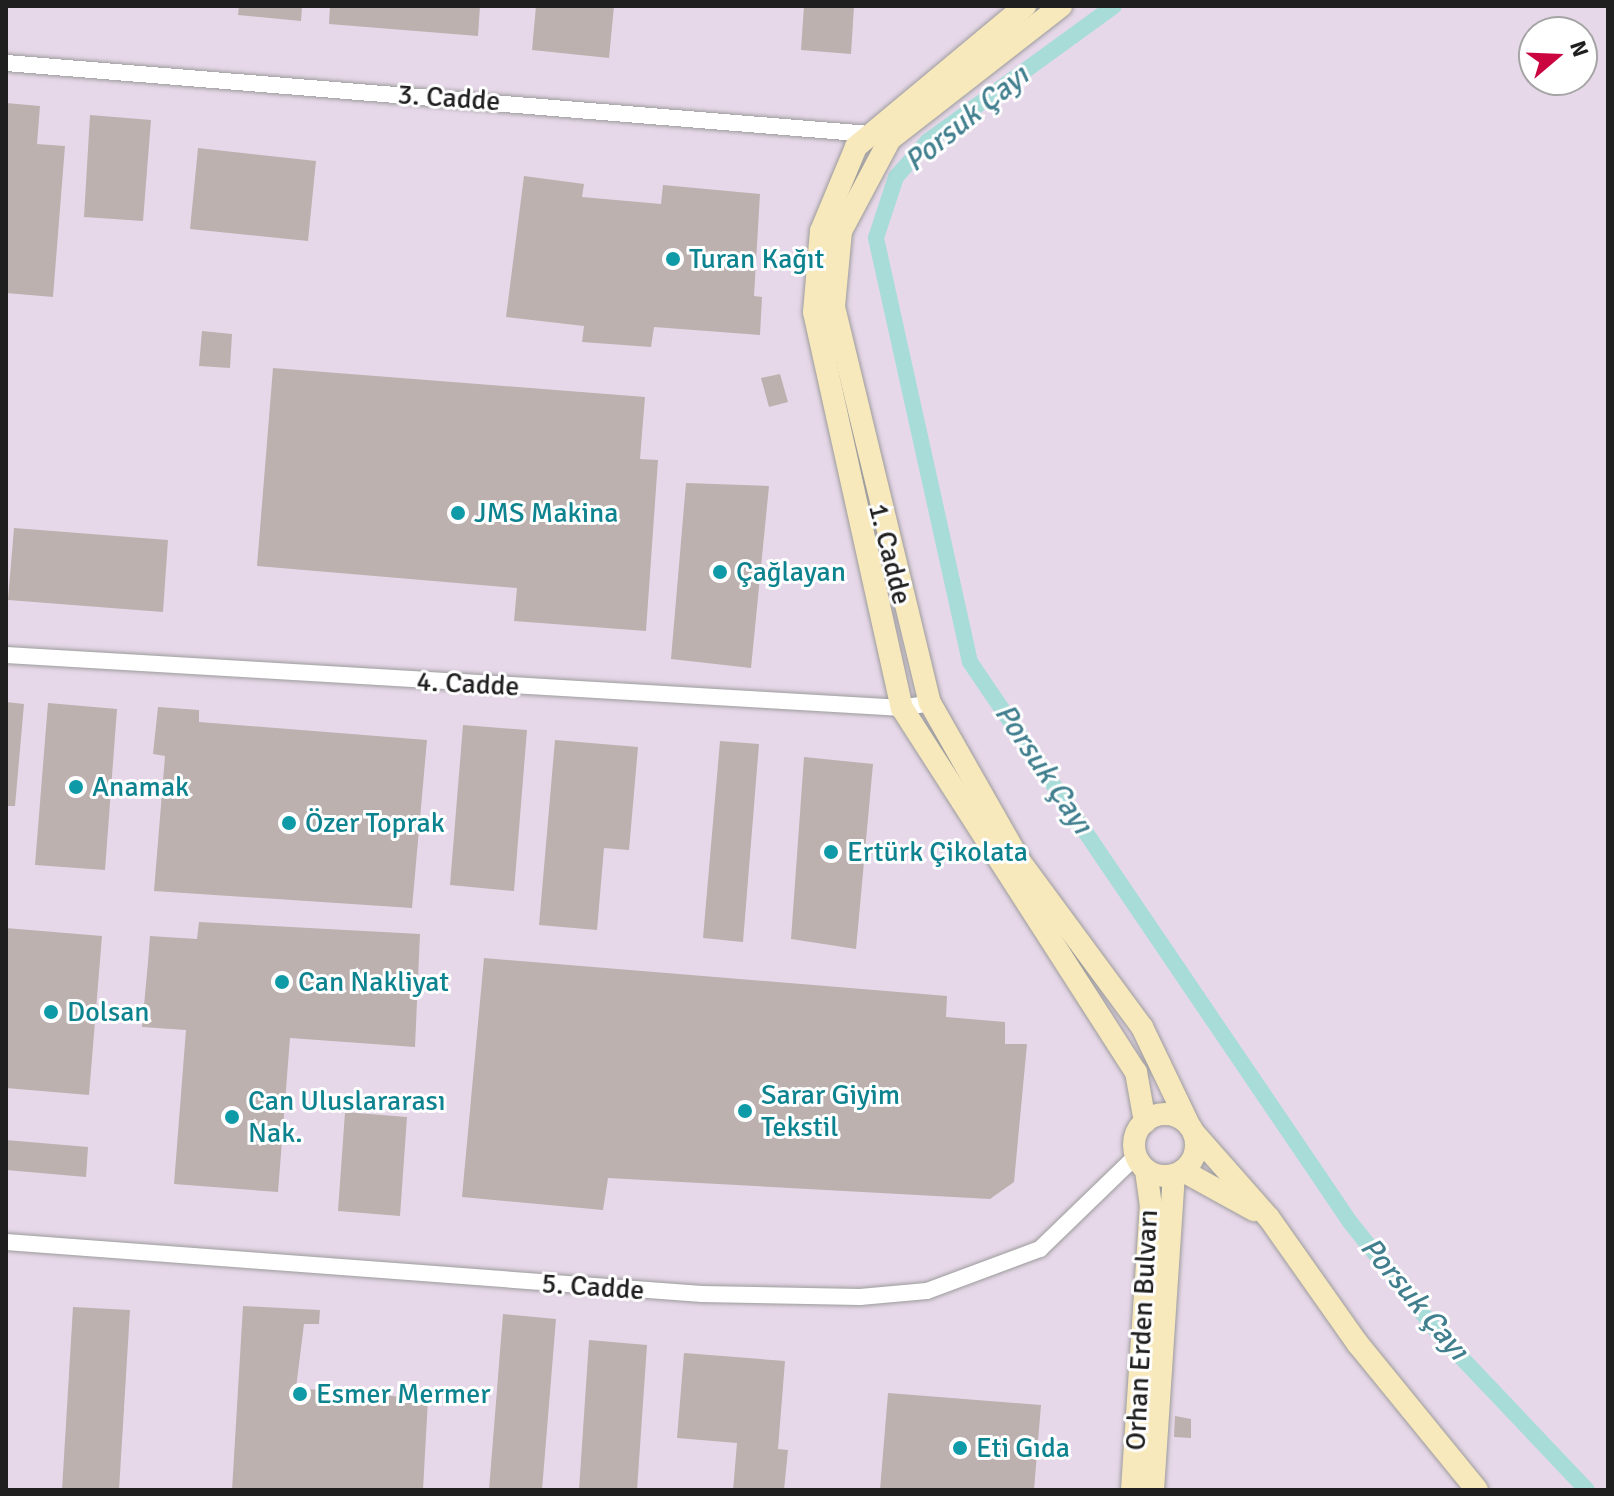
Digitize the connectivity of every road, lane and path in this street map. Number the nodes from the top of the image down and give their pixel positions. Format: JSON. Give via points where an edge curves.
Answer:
{"nodes":[{"id":1,"x":1025,"y":6,"type":"edge"},
{"id":2,"x":1061,"y":6,"type":"edge"},
{"id":3,"x":6,"y":63,"type":"edge"},
{"id":4,"x":881,"y":135,"type":"junction"},
{"id":5,"x":6,"y":655,"type":"edge"},
{"id":6,"x":930,"y":703,"type":"junction"},
{"id":7,"x":902,"y":708,"type":"junction"},
{"id":8,"x":1145,"y":1122,"type":"junction"},
{"id":9,"x":1191,"y":1129,"type":"junction"},
{"id":10,"x":1141,"y":1163,"type":"junction"},
{"id":11,"x":1179,"y":1173,"type":"junction"},
{"id":12,"x":1269,"y":1218,"type":"junction"},
{"id":13,"x":6,"y":1242,"type":"edge"},
{"id":14,"x":1132,"y":1490,"type":"edge"},
{"id":15,"x":1153,"y":1490,"type":"edge"},
{"id":16,"x":1477,"y":1490,"type":"edge"}],
"edges":[{"from":1,"to":4,"type":"street","name":"1. Cadde"},
{"from":2,"to":4,"type":"street","name":"1. Cadde"},
{"from":3,"to":4,"type":"street","name":"3. Cadde"},
{"from":4,"to":6,"type":"street","name":"1. Cadde","via":[[841,231],[834,307]]},
{"from":4,"to":7,"type":"street","name":"1. Cadde","via":[[856,147],[821,231],[814,312]]},
{"from":5,"to":7,"type":"street","name":"4. Cadde"},
{"from":6,"to":7,"type":"street","name":"4. Cadde"},
{"from":6,"to":9,"type":"street","name":"1. Cadde","via":[[1021,863],[1142,1027]]},
{"from":7,"to":8,"type":"street","name":"1. Cadde","via":[[1136,1072]]},
{"from":8,"to":9,"type":"street","via":[[1172,1115]]},
{"from":8,"to":10,"type":"street","name":"Orhan Erden Bulvarı"},
{"from":9,"to":11,"type":"street","name":"Orhan Erden Bulvarı","via":[[1195,1154]]},
{"from":9,"to":12,"type":"street","name":"1. Cadde"},
{"from":10,"to":11,"type":"street","name":"Orhan Erden Bulvarı"},
{"from":10,"to":13,"type":"street","name":"5. Cadde","via":[[1040,1249],[927,1291],[860,1297],[702,1294]]},
{"from":10,"to":14,"type":"street","name":"Orhan Erden Bulvarı","via":[[1151,1206]]},
{"from":11,"to":12,"type":"street"},
{"from":11,"to":15,"type":"street","name":"Orhan Erden Bulvarı"},
{"from":12,"to":16,"type":"street","name":"1. Cadde","via":[[1358,1344]]}]}
